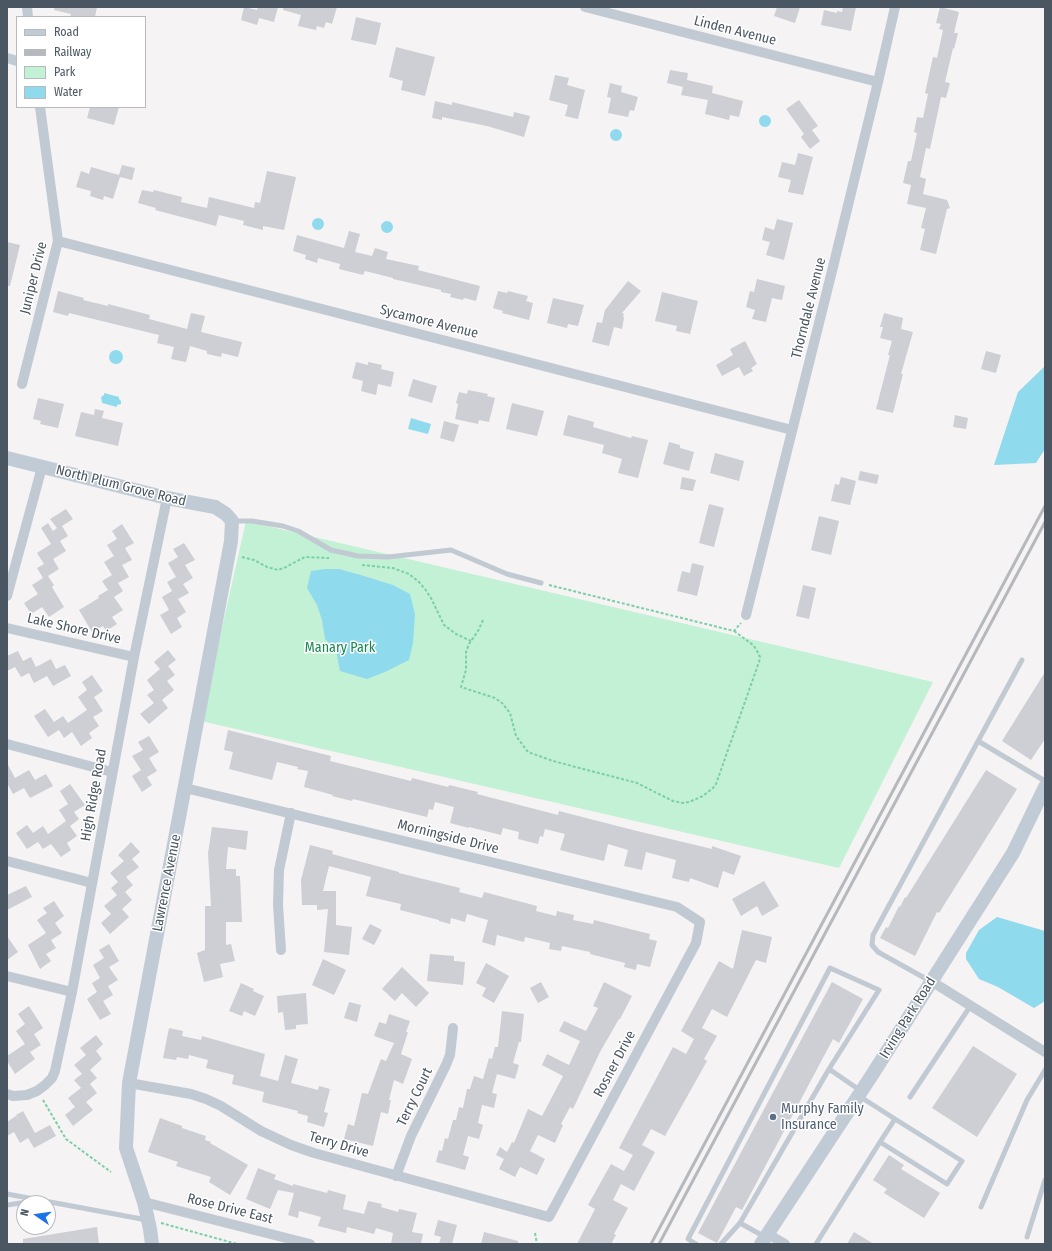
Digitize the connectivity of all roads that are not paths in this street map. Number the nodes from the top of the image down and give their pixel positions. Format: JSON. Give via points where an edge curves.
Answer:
{"nodes":[{"id":1,"x":895,"y":7,"type":"edge"},
{"id":2,"x":589,"y":8,"type":"edge"},
{"id":3,"x":609,"y":10,"type":"edge"},
{"id":4,"x":878,"y":82,"type":"junction"},
{"id":5,"x":40,"y":108,"type":"edge"},
{"id":6,"x":58,"y":241,"type":"junction"},
{"id":7,"x":22,"y":384,"type":"dead end"},
{"id":8,"x":792,"y":430,"type":"junction"},
{"id":9,"x":7,"y":458,"type":"edge"},
{"id":10,"x":42,"y":467,"type":"junction"},
{"id":11,"x":167,"y":498,"type":"junction"},
{"id":12,"x":232,"y":521,"type":"junction"},
{"id":13,"x":541,"y":583,"type":"road end"},
{"id":14,"x":7,"y":596,"type":"edge"},
{"id":15,"x":746,"y":615,"type":"road end"},
{"id":16,"x":7,"y":628,"type":"edge"},
{"id":17,"x":134,"y":658,"type":"junction"},
{"id":18,"x":1022,"y":660,"type":"dead end"},
{"id":19,"x":978,"y":741,"type":"junction"},
{"id":20,"x":7,"y":744,"type":"edge"},
{"id":21,"x":112,"y":772,"type":"junction"},
{"id":22,"x":1045,"y":781,"type":"edge"},
{"id":23,"x":1045,"y":787,"type":"edge"},
{"id":24,"x":184,"y":788,"type":"junction"},
{"id":25,"x":291,"y":813,"type":"junction"},
{"id":26,"x":7,"y":861,"type":"edge"},
{"id":27,"x":92,"y":883,"type":"junction"},
{"id":28,"x":700,"y":922,"type":"joint"},
{"id":29,"x":281,"y":950,"type":"dead end"},
{"id":30,"x":7,"y":976,"type":"edge"},
{"id":31,"x":931,"y":981,"type":"junction"},
{"id":32,"x":72,"y":992,"type":"junction"},
{"id":33,"x":971,"y":1005,"type":"junction"},
{"id":34,"x":454,"y":1028,"type":"dead end"},
{"id":35,"x":1045,"y":1052,"type":"edge"},
{"id":36,"x":829,"y":1068,"type":"junction"},
{"id":37,"x":1045,"y":1070,"type":"edge"},
{"id":38,"x":129,"y":1083,"type":"junction"},
{"id":39,"x":860,"y":1093,"type":"junction"},
{"id":40,"x":7,"y":1094,"type":"edge"},
{"id":41,"x":910,"y":1097,"type":"dead end"},
{"id":42,"x":895,"y":1119,"type":"junction"},
{"id":43,"x":880,"y":1142,"type":"junction"},
{"id":44,"x":396,"y":1176,"type":"junction"},
{"id":45,"x":1045,"y":1180,"type":"edge"},
{"id":46,"x":144,"y":1202,"type":"junction"},
{"id":47,"x":56,"y":1203,"type":"edge"},
{"id":48,"x":981,"y":1207,"type":"dead end"},
{"id":49,"x":549,"y":1217,"type":"joint"},
{"id":50,"x":148,"y":1220,"type":"junction"},
{"id":51,"x":740,"y":1223,"type":"junction"},
{"id":52,"x":1027,"y":1237,"type":"dead end"},
{"id":53,"x":765,"y":1238,"type":"edge"},
{"id":54,"x":152,"y":1244,"type":"edge"},
{"id":55,"x":310,"y":1244,"type":"edge"},
{"id":56,"x":696,"y":1244,"type":"edge"},
{"id":57,"x":721,"y":1244,"type":"edge"},
{"id":58,"x":785,"y":1244,"type":"edge"},
{"id":59,"x":816,"y":1244,"type":"edge"}],
"edges":[{"from":1,"to":4,"type":"street","name":"Thorndale Avenue"},
{"from":2,"to":3,"type":"street","name":"Linden Avenue"},
{"from":3,"to":4,"type":"street","name":"Linden Avenue"},
{"from":4,"to":8,"type":"street","name":"Thorndale Avenue"},
{"from":5,"to":6,"type":"street","name":"Juniper Drive"},
{"from":6,"to":7,"type":"street","name":"Juniper Drive"},
{"from":6,"to":8,"type":"street","name":"Sycamore Avenue"},
{"from":8,"to":15,"type":"street","name":"Thorndale Avenue"},
{"from":9,"to":10,"type":"street","name":"North Plum Grove Road"},
{"from":10,"to":11,"type":"street","name":"North Plum Grove Road"},
{"from":10,"to":14,"type":"street"},
{"from":11,"to":12,"type":"street","name":"North Plum Grove Road","via":[[215,507]]},
{"from":11,"to":17,"type":"street","name":"High Ridge Road"},
{"from":12,"to":13,"type":"lane","via":[[283,526],[298,531],[331,550],[358,556],[388,557],[451,550],[507,574]]},
{"from":12,"to":24,"type":"street","name":"Lawrence Avenue","via":[[231,541]]},
{"from":16,"to":17,"type":"street","name":"Lake Shore Drive"},
{"from":17,"to":21,"type":"street","name":"High Ridge Road"},
{"from":18,"to":19,"type":"lane"},
{"from":19,"to":22,"type":"lane"},
{"from":19,"to":31,"type":"lane","via":[[874,935],[872,945],[878,952]]},
{"from":20,"to":21,"type":"street"},
{"from":21,"to":27,"type":"street","name":"High Ridge Road"},
{"from":23,"to":31,"type":"street","name":"Irving Park Road","via":[[1013,853]]},
{"from":24,"to":25,"type":"street","name":"Morningside Drive"},
{"from":24,"to":38,"type":"street","name":"Lawrence Avenue"},
{"from":25,"to":28,"type":"street","name":"Morningside Drive","via":[[677,907]]},
{"from":25,"to":29,"type":"street","via":[[279,870]]},
{"from":26,"to":27,"type":"street"},
{"from":27,"to":32,"type":"street","name":"High Ridge Road"},
{"from":28,"to":49,"type":"street","name":"Rosner Drive","via":[[696,943]]},
{"from":30,"to":32,"type":"street"},
{"from":31,"to":33,"type":"street"},
{"from":31,"to":39,"type":"street","name":"Irving Park Road"},
{"from":32,"to":40,"type":"street","name":"High Ridge Road","via":[[52,1078],[37,1091],[27,1095]]},
{"from":33,"to":35,"type":"street"},
{"from":33,"to":41,"type":"lane"},
{"from":34,"to":44,"type":"street","name":"Terry Court","via":[[450,1055],[411,1136]]},
{"from":36,"to":39,"type":"lane"},
{"from":36,"to":51,"type":"lane"},
{"from":36,"to":56,"type":"lane","via":[[878,990],[830,968],[688,1239]]},
{"from":37,"to":48,"type":"lane","via":[[1027,1100]]},
{"from":38,"to":44,"type":"street","name":"Terry Drive","via":[[192,1094],[220,1106],[261,1131],[291,1145]]},
{"from":38,"to":46,"type":"street","name":"Lawrence Avenue","via":[[126,1148]]},
{"from":39,"to":42,"type":"lane"},
{"from":39,"to":53,"type":"street","name":"Irving Park Road"},
{"from":42,"to":43,"type":"lane"},
{"from":42,"to":43,"type":"lane","via":[[962,1161],[947,1184]]},
{"from":43,"to":59,"type":"lane"},
{"from":44,"to":49,"type":"street","name":"Terry Drive"},
{"from":45,"to":52,"type":"lane"},
{"from":46,"to":50,"type":"street","name":"Lawrence Avenue"},
{"from":46,"to":55,"type":"street","name":"Rose Drive East"},
{"from":47,"to":50,"type":"lane"},
{"from":50,"to":54,"type":"street","name":"Lawrence Avenue"},
{"from":51,"to":53,"type":"lane"},
{"from":51,"to":57,"type":"lane"},
{"from":53,"to":58,"type":"street"}]}
